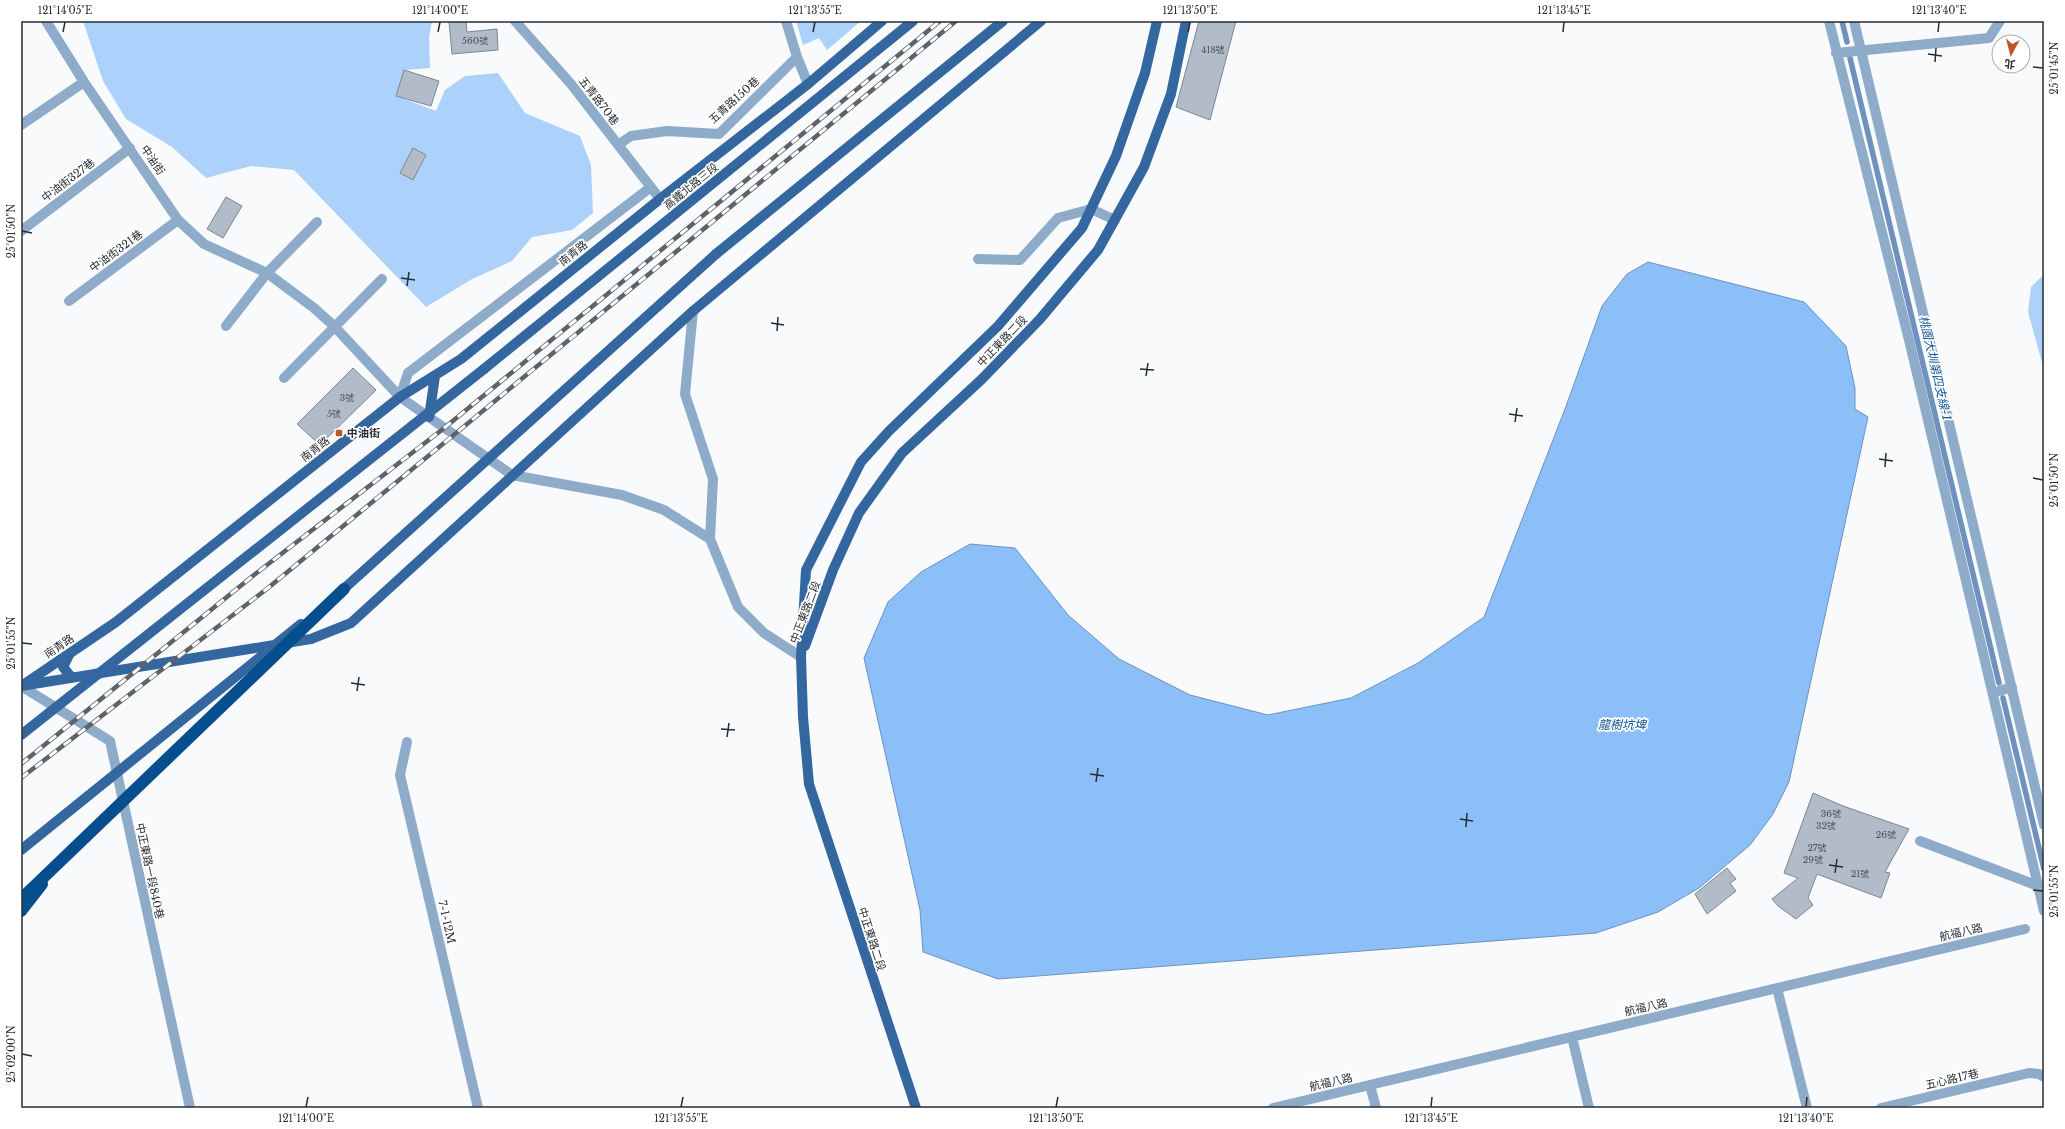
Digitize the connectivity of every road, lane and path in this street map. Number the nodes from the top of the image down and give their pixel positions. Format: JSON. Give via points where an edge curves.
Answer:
{"nodes":[{"id":1,"x":46,"y":21,"type":"edge"},
{"id":2,"x":514,"y":21,"type":"edge"},
{"id":3,"x":786,"y":21,"type":"edge"},
{"id":4,"x":882,"y":21,"type":"edge"},
{"id":5,"x":913,"y":21,"type":"edge"},
{"id":6,"x":1003,"y":21,"type":"edge"},
{"id":7,"x":1041,"y":21,"type":"edge"},
{"id":8,"x":1157,"y":21,"type":"edge"},
{"id":9,"x":1186,"y":21,"type":"edge"},
{"id":10,"x":1829,"y":21,"type":"edge"},
{"id":11,"x":1854,"y":21,"type":"edge"},
{"id":12,"x":2000,"y":21,"type":"edge"},
{"id":13,"x":1861,"y":50,"type":"junction"},
{"id":14,"x":1836,"y":52,"type":"junction"},
{"id":15,"x":798,"y":57,"type":"junction"},
{"id":16,"x":84,"y":82,"type":"junction"},
{"id":17,"x":808,"y":84,"type":"junction"},
{"id":18,"x":21,"y":124,"type":"edge"},
{"id":19,"x":618,"y":145,"type":"junction"},
{"id":20,"x":130,"y":148,"type":"junction"},
{"id":21,"x":651,"y":187,"type":"junction"},
{"id":22,"x":660,"y":199,"type":"junction"},
{"id":23,"x":1091,"y":209,"type":"junction"},
{"id":24,"x":178,"y":220,"type":"junction"},
{"id":25,"x":1115,"y":220,"type":"junction"},
{"id":26,"x":317,"y":222,"type":"dead end"},
{"id":27,"x":21,"y":231,"type":"edge"},
{"id":28,"x":978,"y":259,"type":"dead end"},
{"id":29,"x":267,"y":274,"type":"junction"},
{"id":30,"x":382,"y":279,"type":"dead end"},
{"id":31,"x":68,"y":301,"type":"dead end"},
{"id":32,"x":693,"y":311,"type":"junction"},
{"id":33,"x":226,"y":326,"type":"dead end"},
{"id":34,"x":334,"y":326,"type":"junction"},
{"id":35,"x":435,"y":376,"type":"junction"},
{"id":36,"x":284,"y":378,"type":"dead end"},
{"id":37,"x":400,"y":397,"type":"junction"},
{"id":38,"x":429,"y":419,"type":"junction"},
{"id":39,"x":512,"y":475,"type":"junction"},
{"id":40,"x":710,"y":539,"type":"junction"},
{"id":41,"x":344,"y":589,"type":"junction"},
{"id":42,"x":70,"y":653,"type":"junction"},
{"id":43,"x":801,"y":657,"type":"junction"},
{"id":44,"x":72,"y":678,"type":"junction"},
{"id":45,"x":21,"y":686,"type":"edge"},
{"id":46,"x":2012,"y":686,"type":"junction"},
{"id":47,"x":1992,"y":693,"type":"junction"},
{"id":48,"x":21,"y":735,"type":"edge"},
{"id":49,"x":407,"y":742,"type":"dead end"},
{"id":50,"x":2044,"y":825,"type":"edge"},
{"id":51,"x":1920,"y":841,"type":"dead end"},
{"id":52,"x":21,"y":850,"type":"edge"},
{"id":53,"x":61,"y":860,"type":"junction"},
{"id":54,"x":2038,"y":886,"type":"junction"},
{"id":55,"x":21,"y":899,"type":"edge"},
{"id":56,"x":21,"y":911,"type":"edge"},
{"id":57,"x":2044,"y":911,"type":"edge"},
{"id":58,"x":2024,"y":929,"type":"dead end"},
{"id":59,"x":1777,"y":988,"type":"junction"},
{"id":60,"x":1572,"y":1037,"type":"junction"},
{"id":61,"x":2044,"y":1077,"type":"edge"},
{"id":62,"x":1370,"y":1085,"type":"junction"},
{"id":63,"x":190,"y":1108,"type":"edge"},
{"id":64,"x":478,"y":1108,"type":"edge"},
{"id":65,"x":916,"y":1108,"type":"edge"},
{"id":66,"x":1273,"y":1108,"type":"edge"},
{"id":67,"x":1376,"y":1108,"type":"edge"},
{"id":68,"x":1589,"y":1108,"type":"edge"},
{"id":69,"x":1807,"y":1108,"type":"edge"},
{"id":70,"x":1881,"y":1108,"type":"edge"}],
"edges":[{"from":1,"to":16,"type":"street","name":"中油街"},
{"from":2,"to":19,"type":"street","name":"五青路70巷","via":[[571,84]]},
{"from":3,"to":15,"type":"street"},
{"from":4,"to":17,"type":"main road","name":"高鐵北路三段"},
{"from":5,"to":48,"type":"main road","name":"高鐵北路三段","bridge":true,"via":[[484,369]]},
{"from":6,"to":41,"type":"main road","bridge":true,"via":[[716,254]]},
{"from":7,"to":32,"type":"main road"},
{"from":8,"to":23,"type":"main road","name":"中正東路二段","via":[[1145,73],[1116,156]]},
{"from":9,"to":25,"type":"main road","name":"中正東路二段","via":[[1171,94],[1144,167]]},
{"from":10,"to":14,"type":"street"},
{"from":11,"to":13,"type":"street"},
{"from":12,"to":13,"type":"street","via":[[1989,38]]},
{"from":13,"to":14,"type":"street"},
{"from":13,"to":46,"type":"street"},
{"from":14,"to":47,"type":"street","via":[[1910,344]]},
{"from":15,"to":17,"type":"street"},
{"from":15,"to":19,"type":"street","name":"五青路150巷","via":[[719,134],[667,131],[631,136]]},
{"from":16,"to":18,"type":"street"},
{"from":16,"to":20,"type":"street","name":"中油街"},
{"from":17,"to":22,"type":"main road","name":"高鐵北路三段"},
{"from":19,"to":21,"type":"street","name":"五青路70巷"},
{"from":20,"to":24,"type":"street","name":"中油街"},
{"from":20,"to":27,"type":"street","name":"中油街327巷"},
{"from":21,"to":22,"type":"street","name":"五青路70巷"},
{"from":21,"to":37,"type":"street","via":[[408,373]]},
{"from":22,"to":35,"type":"main road","name":"南青路","via":[[461,359]]},
{"from":23,"to":25,"type":"street"},
{"from":23,"to":28,"type":"street","via":[[1058,218],[1020,260]]},
{"from":23,"to":43,"type":"main road","name":"中正東路二段","via":[[1082,228],[998,326],[889,431],[861,462],[806,570]]},
{"from":24,"to":29,"type":"street","name":"中油街","via":[[204,244]]},
{"from":24,"to":31,"type":"street","name":"中油街321巷"},
{"from":25,"to":43,"type":"main road","name":"中正東路二段","via":[[1098,250],[1040,319],[982,379],[902,452],[859,513],[833,570]]},
{"from":26,"to":29,"type":"street"},
{"from":29,"to":33,"type":"street"},
{"from":29,"to":34,"type":"street","name":"中油街"},
{"from":30,"to":34,"type":"street"},
{"from":32,"to":39,"type":"main road"},
{"from":32,"to":40,"type":"street","via":[[685,394],[713,479]]},
{"from":34,"to":36,"type":"street"},
{"from":34,"to":37,"type":"street","name":"中油街"},
{"from":35,"to":37,"type":"main road","name":"南青路"},
{"from":35,"to":38,"type":"main road"},
{"from":37,"to":38,"type":"street","name":"中油街"},
{"from":37,"to":42,"type":"main road","name":"南青路","via":[[116,622]]},
{"from":38,"to":39,"type":"street","name":"中油街"},
{"from":39,"to":40,"type":"street","via":[[622,495],[664,510]]},
{"from":39,"to":44,"type":"main road","via":[[351,623],[311,639]]},
{"from":40,"to":43,"type":"street","via":[[738,607],[764,633]]},
{"from":41,"to":52,"type":"main road","bridge":true},
{"from":41,"to":53,"type":"highway","bridge":true},
{"from":42,"to":44,"type":"main road","via":[[63,667]]},
{"from":42,"to":45,"type":"main road","name":"南青路"},
{"from":43,"to":65,"type":"main road","name":"中正東路二段","via":[[809,784]]},
{"from":44,"to":45,"type":"main road"},
{"from":45,"to":63,"type":"street","name":"中正東路一段840巷","via":[[110,741]]},
{"from":46,"to":47,"type":"street"},
{"from":46,"to":50,"type":"street"},
{"from":47,"to":54,"type":"street"},
{"from":49,"to":64,"type":"street","name":"7-1-12M","via":[[400,775]]},
{"from":51,"to":54,"type":"street"},
{"from":53,"to":55,"type":"highway","bridge":true},
{"from":53,"to":56,"type":"highway","bridge":true},
{"from":54,"to":57,"type":"street"},
{"from":58,"to":59,"type":"street","name":"航福八路"},
{"from":59,"to":60,"type":"street","name":"航福八路"},
{"from":59,"to":69,"type":"street"},
{"from":60,"to":62,"type":"street","name":"航福八路"},
{"from":60,"to":68,"type":"street"},
{"from":61,"to":70,"type":"street","name":"五心路17巷","via":[[2029,1073]]},
{"from":62,"to":66,"type":"street","name":"航福八路"},
{"from":62,"to":67,"type":"street"}]}
